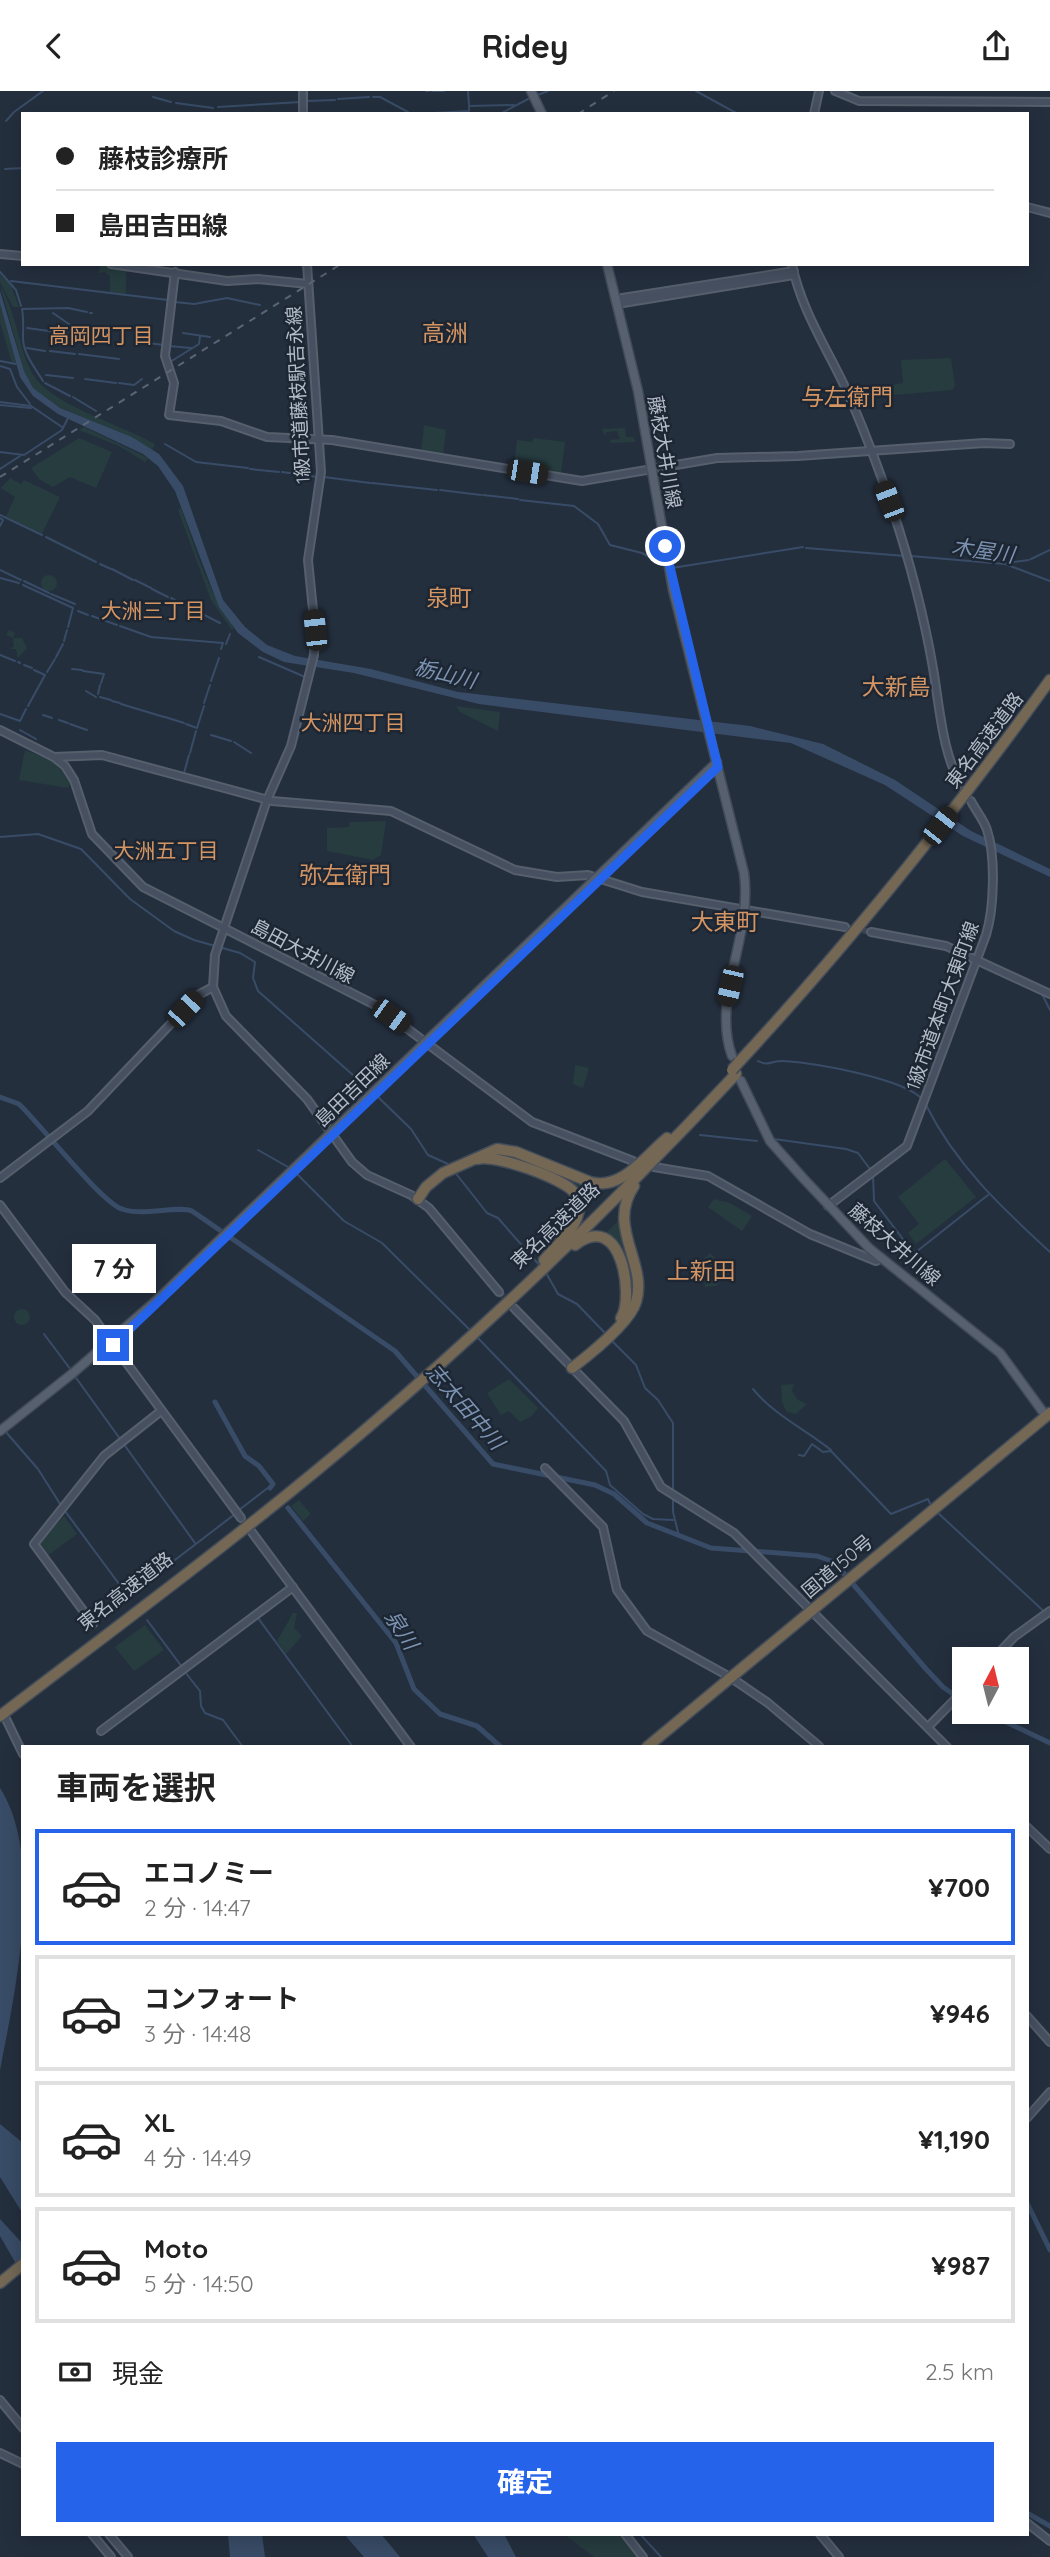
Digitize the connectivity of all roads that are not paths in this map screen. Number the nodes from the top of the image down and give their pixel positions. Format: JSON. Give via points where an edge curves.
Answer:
{"nodes":[{"id":1,"x":303,"y":91,"type":"edge"},
{"id":2,"x":819,"y":91,"type":"edge"},
{"id":3,"x":835,"y":91,"type":"edge"},
{"id":4,"x":533,"y":95,"type":"edge"},
{"id":5,"x":1050,"y":102,"type":"edge"},
{"id":6,"x":303,"y":112,"type":"edge"},
{"id":7,"x":541,"y":112,"type":"edge"},
{"id":8,"x":814,"y":112,"type":"edge"},
{"id":9,"x":1029,"y":208,"type":"edge"},
{"id":10,"x":1050,"y":213,"type":"edge"},
{"id":11,"x":0,"y":254,"type":"edge"},
{"id":12,"x":21,"y":256,"type":"edge"},
{"id":13,"x":127,"y":266,"type":"edge"},
{"id":14,"x":307,"y":266,"type":"edge"},
{"id":15,"x":607,"y":266,"type":"edge"},
{"id":16,"x":794,"y":270,"type":"edge"},
{"id":17,"x":175,"y":272,"type":"junction"},
{"id":18,"x":308,"y":283,"type":"junction"},
{"id":19,"x":616,"y":301,"type":"junction"},
{"id":20,"x":318,"y":439,"type":"junction"},
{"id":21,"x":1010,"y":444,"type":"dead end"},
{"id":22,"x":871,"y":452,"type":"junction"},
{"id":23,"x":651,"y":467,"type":"junction"},
{"id":24,"x":1050,"y":680,"type":"edge"},
{"id":25,"x":1050,"y":689,"type":"edge"},
{"id":26,"x":0,"y":730,"type":"edge"},
{"id":27,"x":54,"y":757,"type":"junction"},
{"id":28,"x":718,"y":764,"type":"junction"},
{"id":29,"x":964,"y":791,"type":"dead end"},
{"id":30,"x":267,"y":800,"type":"junction"},
{"id":31,"x":971,"y":801,"type":"dead end"},
{"id":32,"x":952,"y":816,"type":"junction"},
{"id":33,"x":598,"y":879,"type":"junction"},
{"id":34,"x":747,"y":909,"type":"junction"},
{"id":35,"x":845,"y":927,"type":"tunnel mouth"},
{"id":36,"x":224,"y":928,"type":"junction"},
{"id":37,"x":871,"y":932,"type":"tunnel mouth"},
{"id":38,"x":977,"y":959,"type":"junction"},
{"id":39,"x":213,"y":987,"type":"junction"},
{"id":40,"x":1050,"y":994,"type":"edge"},
{"id":41,"x":427,"y":1042,"type":"junction"},
{"id":42,"x":737,"y":1068,"type":"junction"},
{"id":43,"x":331,"y":1134,"type":"junction"},
{"id":44,"x":667,"y":1138,"type":"junction"},
{"id":45,"x":659,"y":1156,"type":"junction"},
{"id":46,"x":633,"y":1161,"type":"dead end"},
{"id":47,"x":654,"y":1167,"type":"dead end"},
{"id":48,"x":0,"y":1178,"type":"edge"},
{"id":49,"x":418,"y":1199,"type":"junction"},
{"id":50,"x":0,"y":1205,"type":"edge"},
{"id":51,"x":828,"y":1206,"type":"junction"},
{"id":52,"x":882,"y":1258,"type":"junction"},
{"id":53,"x":546,"y":1263,"type":"junction"},
{"id":54,"x":499,"y":1292,"type":"tunnel mouth"},
{"id":55,"x":514,"y":1308,"type":"tunnel mouth"},
{"id":56,"x":111,"y":1343,"type":"junction"},
{"id":57,"x":572,"y":1368,"type":"junction"},
{"id":58,"x":161,"y":1411,"type":"junction"},
{"id":59,"x":1049,"y":1418,"type":"edge"},
{"id":60,"x":0,"y":1432,"type":"edge"},
{"id":61,"x":547,"y":1470,"type":"dead end"},
{"id":62,"x":238,"y":1515,"type":"dead end"},
{"id":63,"x":251,"y":1531,"type":"dead end"},
{"id":64,"x":293,"y":1587,"type":"junction"},
{"id":65,"x":811,"y":1611,"type":"junction"},
{"id":66,"x":1048,"y":1613,"type":"edge"},
{"id":67,"x":93,"y":1624,"type":"dead end"},
{"id":68,"x":1004,"y":1647,"type":"edge"},
{"id":69,"x":730,"y":1677,"type":"junction"},
{"id":70,"x":952,"y":1703,"type":"edge"},
{"id":71,"x":2,"y":1714,"type":"edge"},
{"id":72,"x":928,"y":1727,"type":"junction"},
{"id":73,"x":101,"y":1731,"type":"dead end"},
{"id":74,"x":410,"y":1745,"type":"edge"},
{"id":75,"x":649,"y":1745,"type":"edge"},
{"id":76,"x":818,"y":1745,"type":"edge"},
{"id":77,"x":945,"y":1745,"type":"edge"},
{"id":78,"x":21,"y":1750,"type":"edge"},
{"id":79,"x":1029,"y":1829,"type":"edge"},
{"id":80,"x":1050,"y":1849,"type":"edge"},
{"id":81,"x":1029,"y":2018,"type":"edge"},
{"id":82,"x":1050,"y":2042,"type":"edge"},
{"id":83,"x":1050,"y":2092,"type":"edge"},
{"id":84,"x":1029,"y":2116,"type":"edge"},
{"id":85,"x":21,"y":2266,"type":"edge"},
{"id":86,"x":0,"y":2283,"type":"edge"},
{"id":87,"x":0,"y":2400,"type":"edge"},
{"id":88,"x":21,"y":2426,"type":"edge"},
{"id":89,"x":0,"y":2453,"type":"edge"},
{"id":90,"x":21,"y":2463,"type":"edge"},
{"id":91,"x":1029,"y":2525,"type":"edge"},
{"id":92,"x":94,"y":2536,"type":"edge"},
{"id":93,"x":111,"y":2536,"type":"edge"},
{"id":94,"x":627,"y":2536,"type":"edge"},
{"id":95,"x":822,"y":2536,"type":"edge"},
{"id":96,"x":1050,"y":2541,"type":"edge"},
{"id":97,"x":111,"y":2557,"type":"edge"},
{"id":98,"x":128,"y":2557,"type":"edge"},
{"id":99,"x":643,"y":2557,"type":"edge"},
{"id":100,"x":839,"y":2557,"type":"edge"}],
"edges":[{"from":1,"to":6,"type":"street"},
{"from":2,"to":8,"type":"street"},
{"from":3,"to":5,"type":"street","via":[[859,101]]},
{"from":4,"to":7,"type":"main road"},
{"from":9,"to":10,"type":"street"},
{"from":11,"to":12,"type":"street"},
{"from":13,"to":17,"type":"street"},
{"from":14,"to":18,"type":"street","name":"1級市道藤枝駅吉永線"},
{"from":15,"to":19,"type":"main road","name":"藤枝大井川線"},
{"from":16,"to":19,"type":"street"},
{"from":16,"to":22,"type":"street"},
{"from":17,"to":18,"type":"street","via":[[227,281]]},
{"from":17,"to":20,"type":"street","via":[[165,356],[174,383],[169,415],[227,423],[267,437]]},
{"from":18,"to":20,"type":"street","name":"1級市道藤枝駅吉永線"},
{"from":19,"to":23,"type":"main road","name":"藤枝大井川線"},
{"from":20,"to":23,"type":"street","via":[[578,481]]},
{"from":20,"to":30,"type":"street","name":"1級市道藤枝駅吉永線","via":[[320,485],[308,560],[314,655],[291,745]]},
{"from":21,"to":22,"type":"street"},
{"from":22,"to":23,"type":"street","via":[[725,457]]},
{"from":22,"to":29,"type":"street","via":[[914,573],[944,733]]},
{"from":23,"to":28,"type":"main road","name":"藤枝大井川線","via":[[673,590]]},
{"from":24,"to":32,"type":"highway","name":"東名高速道路"},
{"from":25,"to":32,"type":"highway","name":"東名高速道路"},
{"from":26,"to":27,"type":"street","name":"島田大井川線"},
{"from":27,"to":30,"type":"street","via":[[102,755]]},
{"from":27,"to":36,"type":"street","name":"島田大井川線","via":[[70,772],[87,826],[114,858],[149,890]]},
{"from":28,"to":33,"type":"main road","name":"島田吉田線"},
{"from":28,"to":34,"type":"main road","name":"藤枝大井川線","via":[[739,848]]},
{"from":30,"to":33,"type":"street","via":[[391,811],[502,866],[557,877],[583,874]]},
{"from":30,"to":36,"type":"street","name":"1級市道藤枝駅吉永線"},
{"from":31,"to":38,"type":"street","name":"1級市道本町大東町線","via":[[988,835],[990,856],[990,918]]},
{"from":32,"to":42,"type":"highway","name":"東名高速道路"},
{"from":33,"to":34,"type":"street","via":[[642,892]]},
{"from":33,"to":41,"type":"main road","name":"島田吉田線"},
{"from":34,"to":35,"type":"street"},
{"from":34,"to":42,"type":"main road","name":"藤枝大井川線","via":[[725,1014],[726,1039]]},
{"from":36,"to":39,"type":"street","name":"1級市道藤枝駅吉永線","via":[[213,961]]},
{"from":36,"to":41,"type":"street","name":"島田大井川線","via":[[370,1002]]},
{"from":37,"to":38,"type":"street","via":[[946,946]]},
{"from":38,"to":40,"type":"street"},
{"from":38,"to":51,"type":"street","name":"1級市道本町大東町線","via":[[909,1142]]},
{"from":39,"to":43,"type":"street","via":[[226,1016],[307,1099]]},
{"from":39,"to":48,"type":"street","via":[[198,995],[88,1111]]},
{"from":41,"to":43,"type":"main road","name":"島田吉田線"},
{"from":41,"to":46,"type":"street","name":"島田大井川線","via":[[532,1122]]},
{"from":42,"to":44,"type":"highway","name":"東名高速道路"},
{"from":42,"to":45,"type":"highway","name":"東名高速道路"},
{"from":42,"to":51,"type":"main road","name":"藤枝大井川線","via":[[770,1141]]},
{"from":43,"to":49,"type":"street","via":[[363,1173]]},
{"from":43,"to":56,"type":"main road","name":"島田吉田線"},
{"from":44,"to":49,"type":"highway","via":[[621,1178],[603,1184],[512,1150],[493,1150],[443,1173]]},
{"from":44,"to":53,"type":"highway","name":"東名高速道路"},
{"from":45,"to":53,"type":"highway","name":"東名高速道路"},
{"from":45,"to":57,"type":"highway","via":[[624,1206],[636,1302],[624,1320]]},
{"from":47,"to":52,"type":"street","via":[[708,1176],[810,1234],[876,1261]]},
{"from":49,"to":53,"type":"highway","via":[[443,1176],[485,1157],[564,1185],[578,1197],[578,1213]]},
{"from":49,"to":54,"type":"street"},
{"from":50,"to":56,"type":"street","via":[[65,1292],[95,1320]]},
{"from":51,"to":52,"type":"main road","name":"藤枝大井川線"},
{"from":52,"to":59,"type":"main road","name":"藤枝大井川線","via":[[1000,1353]]},
{"from":53,"to":57,"type":"highway","via":[[594,1235],[613,1243],[620,1263],[626,1310]]},
{"from":53,"to":71,"type":"highway","name":"東名高速道路","via":[[265,1512]]},
{"from":55,"to":57,"type":"street"},
{"from":56,"to":58,"type":"street"},
{"from":56,"to":60,"type":"main road","name":"島田吉田線"},
{"from":57,"to":65,"type":"street","via":[[630,1428],[661,1487],[725,1526]]},
{"from":58,"to":62,"type":"street"},
{"from":58,"to":67,"type":"street","via":[[104,1456],[34,1544]]},
{"from":59,"to":65,"type":"highway","name":"国道150号"},
{"from":61,"to":69,"type":"street","via":[[603,1527],[617,1590],[646,1631]]},
{"from":63,"to":64,"type":"street"},
{"from":64,"to":73,"type":"street"},
{"from":64,"to":74,"type":"street"},
{"from":65,"to":69,"type":"highway","name":"国道150号"},
{"from":65,"to":72,"type":"street"},
{"from":66,"to":68,"type":"street"},
{"from":69,"to":75,"type":"highway","name":"国道150号"},
{"from":69,"to":76,"type":"street"},
{"from":70,"to":72,"type":"street"},
{"from":71,"to":78,"type":"street"},
{"from":72,"to":77,"type":"street"},
{"from":79,"to":80,"type":"street"},
{"from":81,"to":82,"type":"street"},
{"from":83,"to":84,"type":"street"},
{"from":85,"to":86,"type":"highway"},
{"from":87,"to":88,"type":"street"},
{"from":89,"to":90,"type":"street"},
{"from":91,"to":96,"type":"street"},
{"from":92,"to":97,"type":"street"},
{"from":93,"to":98,"type":"street"},
{"from":94,"to":99,"type":"street"},
{"from":95,"to":100,"type":"street"}]}
